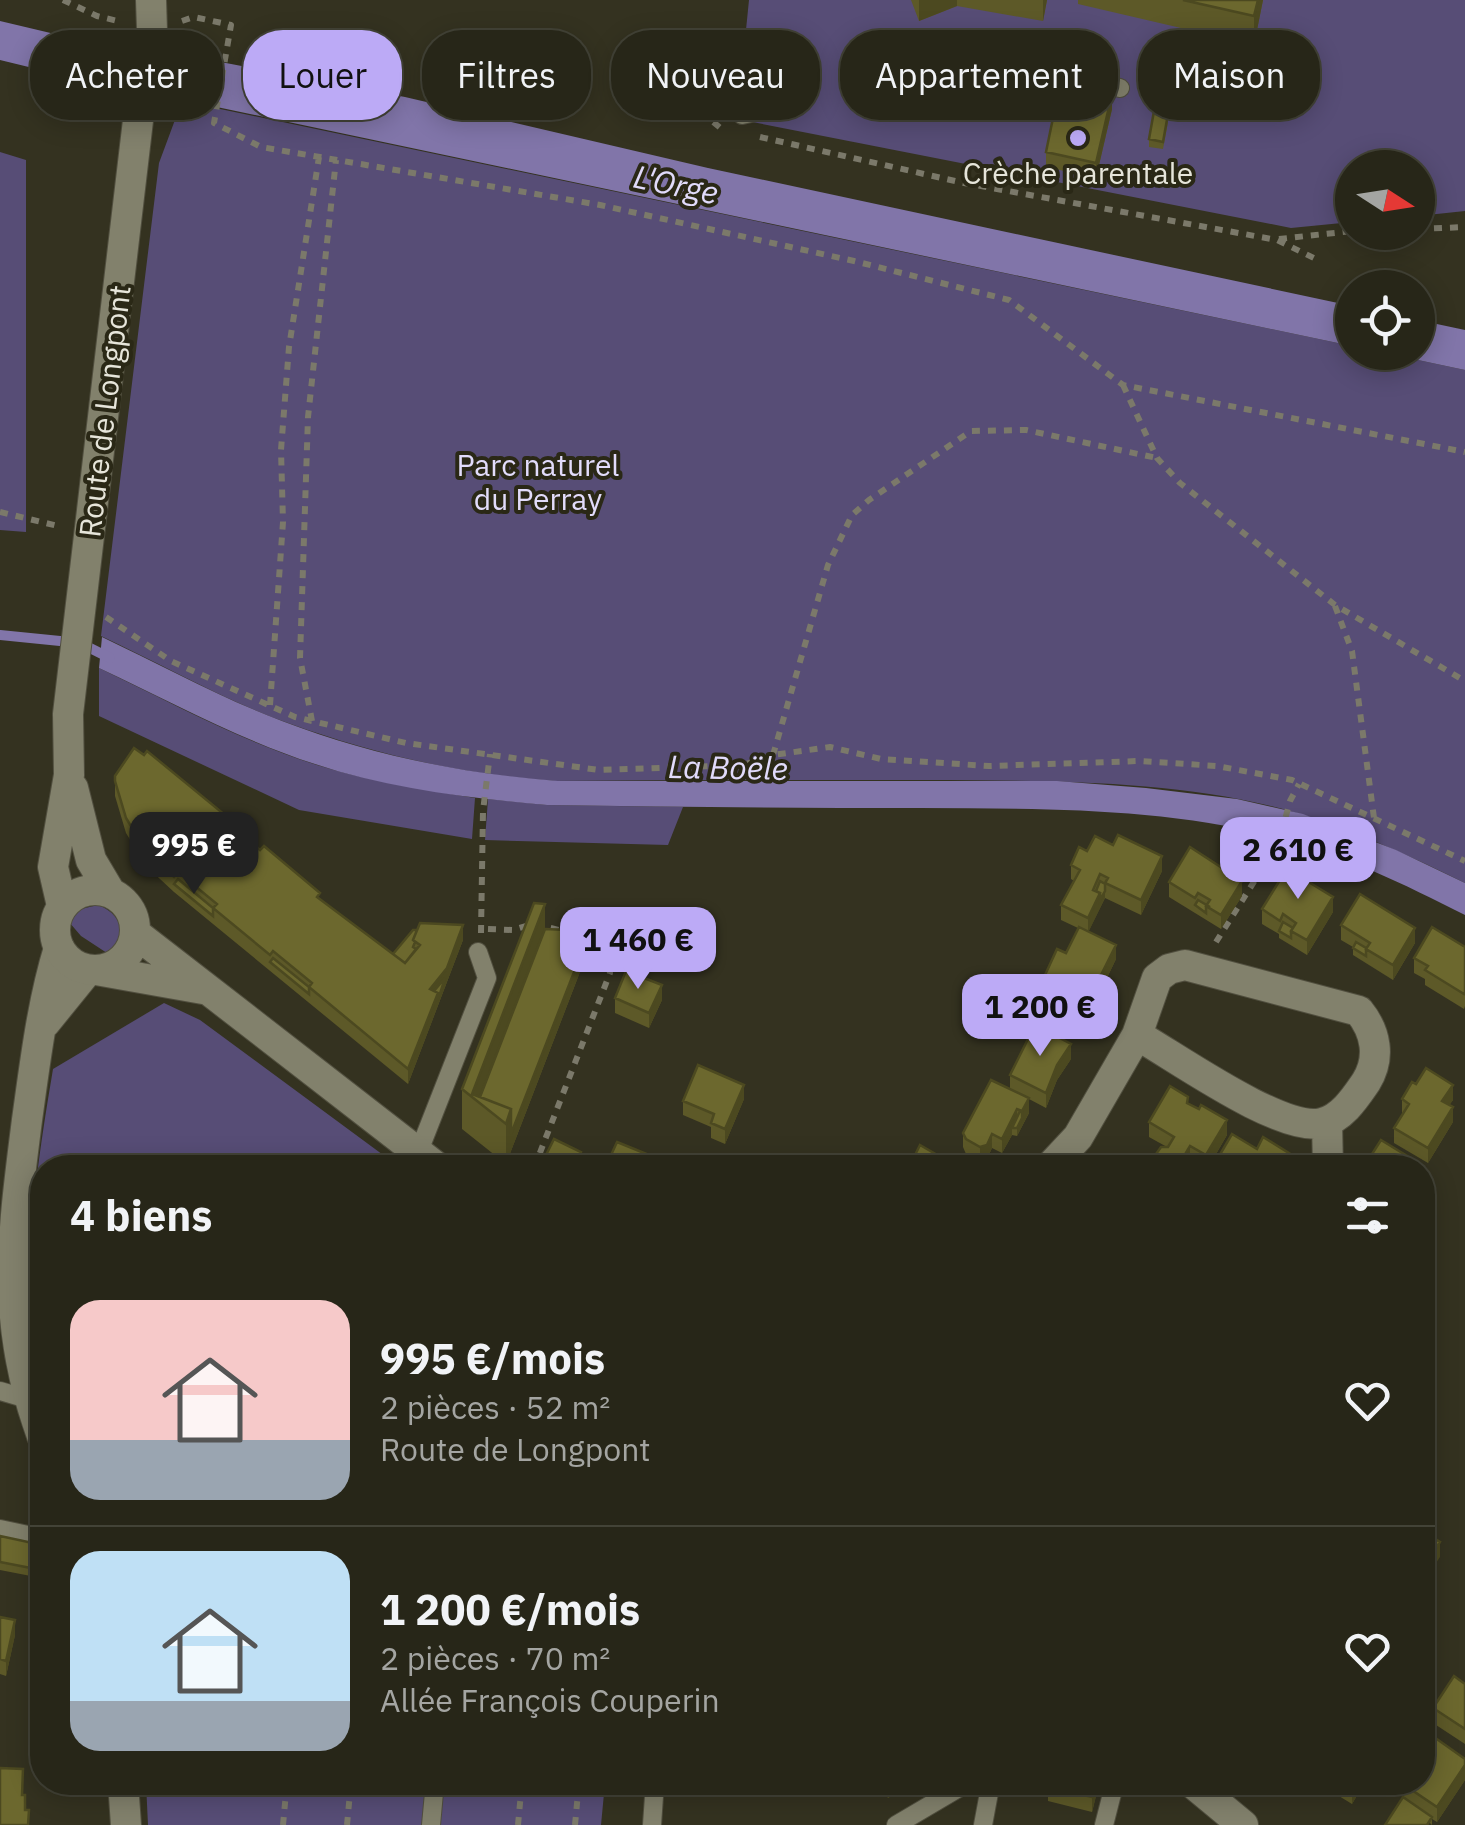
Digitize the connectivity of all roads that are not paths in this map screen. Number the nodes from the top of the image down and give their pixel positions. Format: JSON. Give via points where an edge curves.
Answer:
{"nodes":[{"id":1,"x":151,"y":26,"type":"edge"},
{"id":2,"x":749,"y":120,"type":"edge"},
{"id":3,"x":740,"y":124,"type":"road end"},
{"id":4,"x":70,"y":775,"type":"junction"},
{"id":5,"x":110,"y":892,"type":"junction"},
{"id":6,"x":62,"y":906,"type":"junction"},
{"id":7,"x":135,"y":934,"type":"junction"},
{"id":8,"x":59,"y":948,"type":"junction"},
{"id":9,"x":478,"y":952,"type":"road end"},
{"id":10,"x":92,"y":970,"type":"junction"},
{"id":11,"x":206,"y":989,"type":"junction"},
{"id":12,"x":43,"y":1025,"type":"junction"},
{"id":13,"x":1137,"y":1034,"type":"junction"},
{"id":14,"x":1326,"y":1122,"type":"junction"},
{"id":15,"x":423,"y":1155,"type":"edge"},
{"id":16,"x":429,"y":1155,"type":"edge"},
{"id":17,"x":1061,"y":1155,"type":"edge"},
{"id":18,"x":1327,"y":1155,"type":"edge"},
{"id":19,"x":0,"y":1392,"type":"edge"},
{"id":20,"x":30,"y":1396,"type":"edge"},
{"id":21,"x":30,"y":1400,"type":"edge"},
{"id":22,"x":0,"y":1529,"type":"edge"},
{"id":23,"x":30,"y":1535,"type":"edge"},
{"id":24,"x":124,"y":1795,"type":"edge"},
{"id":25,"x":433,"y":1795,"type":"edge"},
{"id":26,"x":654,"y":1795,"type":"edge"},
{"id":27,"x":947,"y":1795,"type":"edge"},
{"id":28,"x":989,"y":1795,"type":"edge"},
{"id":29,"x":1112,"y":1795,"type":"edge"},
{"id":30,"x":1207,"y":1795,"type":"edge"},
{"id":31,"x":126,"y":1825,"type":"edge"},
{"id":32,"x":431,"y":1825,"type":"edge"},
{"id":33,"x":652,"y":1825,"type":"edge"},
{"id":34,"x":896,"y":1825,"type":"edge"},
{"id":35,"x":983,"y":1825,"type":"edge"},
{"id":36,"x":1104,"y":1825,"type":"edge"},
{"id":37,"x":1243,"y":1825,"type":"edge"}],
"edges":[{"from":1,"to":4,"type":"main road","name":"Route de Longpont","via":[[68,714]]},
{"from":2,"to":3,"type":"lane"},
{"from":4,"to":5,"type":"main road","name":"Route de Longpont","via":[[90,860]]},
{"from":4,"to":6,"type":"main road","name":"Route de Longpont","via":[[53,867]]},
{"from":5,"to":6,"type":"main road","via":[[83,891]]},
{"from":5,"to":7,"type":"main road","via":[[130,909]]},
{"from":6,"to":8,"type":"main road","via":[[54,927]]},
{"from":7,"to":10,"type":"main road","via":[[118,963]]},
{"from":7,"to":11,"type":"main road"},
{"from":8,"to":10,"type":"main road","via":[[76,966]]},
{"from":8,"to":12,"type":"main road"},
{"from":9,"to":16,"type":"lane","via":[[487,978]]},
{"from":10,"to":11,"type":"main road"},
{"from":10,"to":12,"type":"main road"},
{"from":11,"to":15,"type":"main road"},
{"from":12,"to":20,"type":"main road","via":[[11,1260],[15,1338]]},
{"from":13,"to":14,"type":"main road","via":[[1278,1117],[1304,1126]]},
{"from":13,"to":14,"type":"main road","via":[[1157,978],[1185,965],[1359,1012],[1371,1027],[1372,1072],[1351,1104]]},
{"from":13,"to":17,"type":"main road"},
{"from":14,"to":18,"type":"main road"},
{"from":19,"to":21,"type":"lane"},
{"from":22,"to":23,"type":"lane"},
{"from":24,"to":31,"type":"main road"},
{"from":25,"to":32,"type":"lane"},
{"from":26,"to":33,"type":"lane"},
{"from":27,"to":34,"type":"lane"},
{"from":28,"to":35,"type":"lane"},
{"from":29,"to":36,"type":"lane"},
{"from":30,"to":37,"type":"main road"}]}
